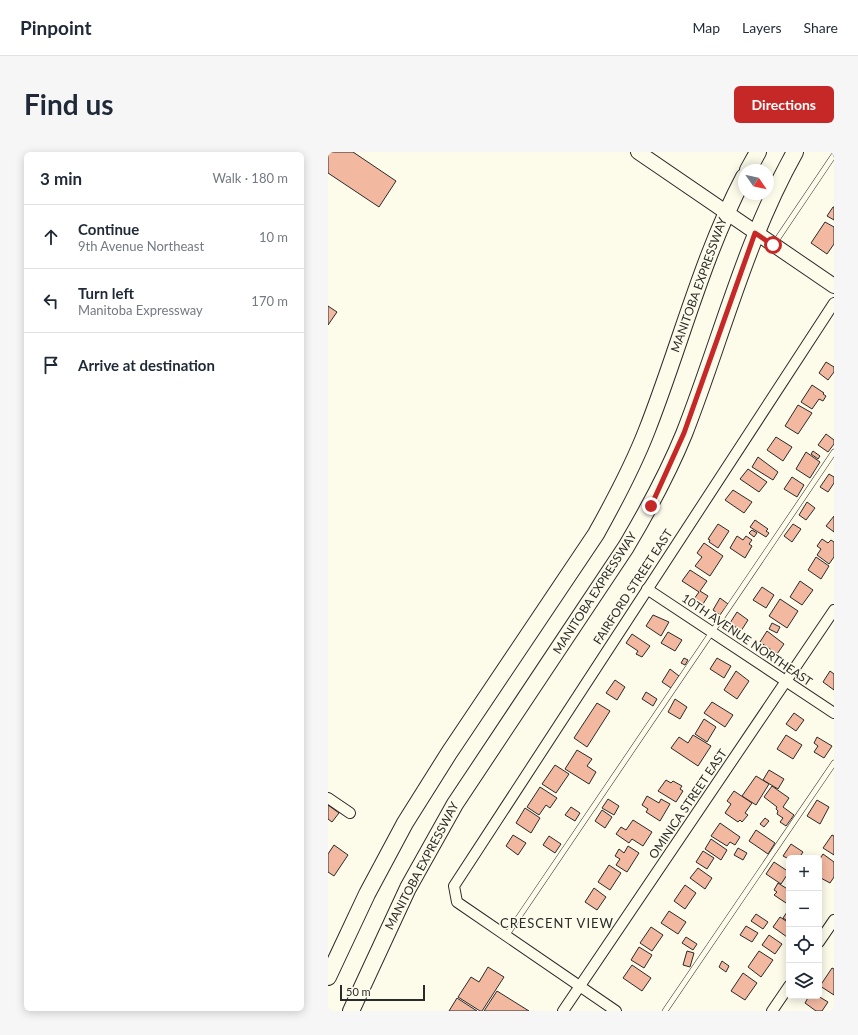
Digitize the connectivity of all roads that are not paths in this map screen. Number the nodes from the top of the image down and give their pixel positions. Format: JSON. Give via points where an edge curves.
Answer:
{"nodes":[{"id":1,"x":638,"y":152,"type":"edge"},
{"id":2,"x":758,"y":152,"type":"edge"},
{"id":3,"x":795,"y":152,"type":"edge"},
{"id":4,"x":834,"y":155,"type":"edge"},
{"id":5,"x":751,"y":164,"type":"edge"},
{"id":6,"x":738,"y":188,"type":"edge"},
{"id":7,"x":725,"y":213,"type":"junction"},
{"id":8,"x":755,"y":233,"type":"junction"},
{"id":9,"x":773,"y":245,"type":"junction"},
{"id":10,"x":834,"y":286,"type":"edge"},
{"id":11,"x":834,"y":303,"type":"edge"},
{"id":12,"x":834,"y":452,"type":"edge"},
{"id":13,"x":647,"y":589,"type":"junction"},
{"id":14,"x":834,"y":610,"type":"edge"},
{"id":15,"x":712,"y":633,"type":"junction"},
{"id":16,"x":786,"y":682,"type":"junction"},
{"id":17,"x":834,"y":713,"type":"edge"},
{"id":18,"x":834,"y":763,"type":"edge"},
{"id":19,"x":328,"y":798,"type":"edge"},
{"id":20,"x":350,"y":813,"type":"dead end"},
{"id":21,"x":834,"y":920,"type":"edge"},
{"id":22,"x":506,"y":936,"type":"junction"},
{"id":23,"x":822,"y":938,"type":"edge"},
{"id":24,"x":328,"y":977,"type":"edge"},
{"id":25,"x":580,"y":987,"type":"junction"},
{"id":26,"x":786,"y":990,"type":"edge"},
{"id":27,"x":351,"y":1011,"type":"edge"},
{"id":28,"x":563,"y":1011,"type":"edge"},
{"id":29,"x":616,"y":1011,"type":"edge"},
{"id":30,"x":665,"y":1011,"type":"edge"},
{"id":31,"x":772,"y":1011,"type":"edge"}],
"edges":[{"from":1,"to":7,"type":"street"},
{"from":2,"to":5,"type":"main road"},
{"from":3,"to":8,"type":"main road","name":"MANITOBA EXPRESSWAY"},
{"from":4,"to":9,"type":"lane"},
{"from":6,"to":7,"type":"main road","name":"MANITOBA EXPRESSWAY"},
{"from":7,"to":8,"type":"street"},
{"from":7,"to":24,"type":"main road","name":"MANITOBA EXPRESSWAY","via":[[647,430],[615,500],[596,534],[405,823],[367,894]]},
{"from":8,"to":9,"type":"street"},
{"from":8,"to":27,"type":"main road","name":"MANITOBA EXPRESSWAY","via":[[684,433],[651,506],[455,804],[408,888]]},
{"from":9,"to":10,"type":"street"},
{"from":11,"to":13,"type":"street","name":"FAIRFORD STREET EAST"},
{"from":12,"to":15,"type":"lane"},
{"from":13,"to":15,"type":"street","name":"10TH AVENUE NORTHEAST"},
{"from":13,"to":22,"type":"street","name":"FAIRFORD STREET EAST","via":[[454,886],[457,902]]},
{"from":14,"to":16,"type":"street","name":"OMINICA STREET EAST"},
{"from":15,"to":16,"type":"street","name":"10TH AVENUE NORTHEAST"},
{"from":15,"to":22,"type":"lane"},
{"from":16,"to":17,"type":"street","name":"10TH AVENUE NORTHEAST"},
{"from":16,"to":25,"type":"street","name":"OMINICA STREET EAST"},
{"from":18,"to":30,"type":"lane"},
{"from":19,"to":20,"type":"street"},
{"from":21,"to":23,"type":"street"},
{"from":22,"to":25,"type":"street"},
{"from":25,"to":28,"type":"street","name":"OMINICA STREET EAST"},
{"from":25,"to":29,"type":"street"},
{"from":26,"to":31,"type":"street"}]}
